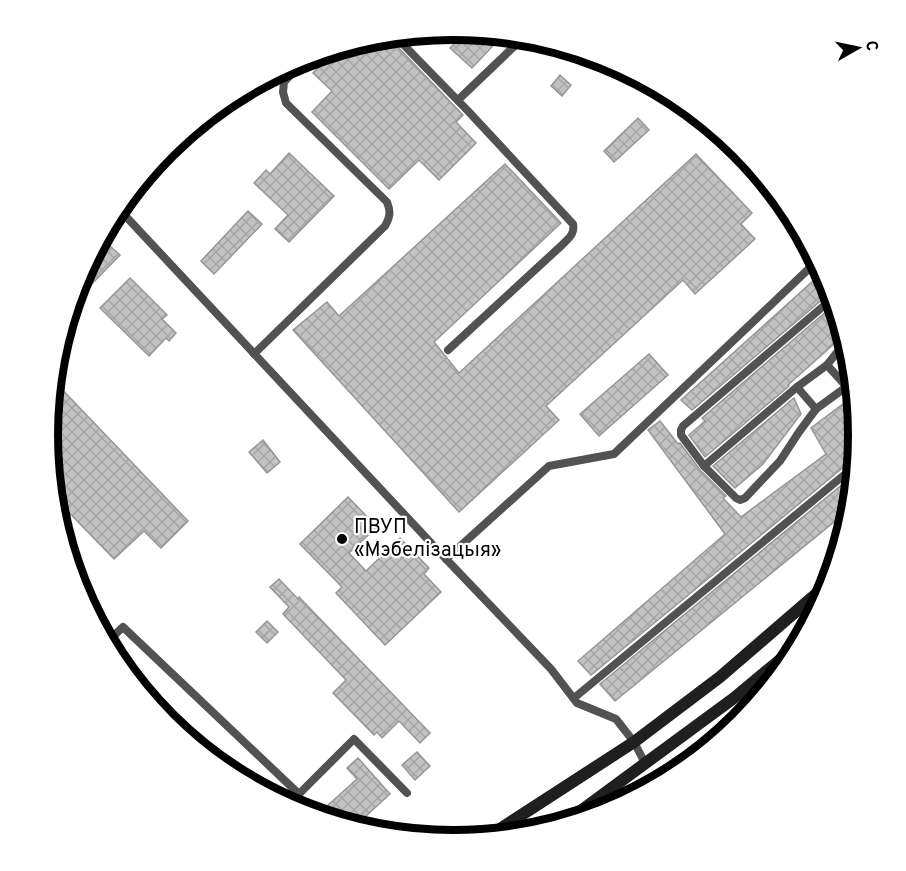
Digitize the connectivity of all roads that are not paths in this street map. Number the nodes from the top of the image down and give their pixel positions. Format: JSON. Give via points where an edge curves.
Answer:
{"nodes":[{"id":1,"x":403,"y":44,"type":"edge"},
{"id":2,"x":515,"y":46,"type":"edge"},
{"id":3,"x":289,"y":76,"type":"edge"},
{"id":4,"x":458,"y":100,"type":"junction"},
{"id":5,"x":125,"y":216,"type":"edge"},
{"id":6,"x":810,"y":268,"type":"edge"},
{"id":7,"x":825,"y":305,"type":"edge"},
{"id":8,"x":448,"y":350,"type":"dead end"},
{"id":9,"x":838,"y":350,"type":"edge"},
{"id":10,"x":254,"y":354,"type":"junction"},
{"id":11,"x":827,"y":365,"type":"junction"},
{"id":12,"x":844,"y":379,"type":"edge"},
{"id":13,"x":797,"y":387,"type":"junction"},
{"id":14,"x":845,"y":388,"type":"edge"},
{"id":15,"x":816,"y":410,"type":"junction"},
{"id":16,"x":704,"y":466,"type":"junction"},
{"id":17,"x":846,"y":473,"type":"edge"},
{"id":18,"x":446,"y":559,"type":"junction"},
{"id":19,"x":814,"y":596,"type":"edge"},
{"id":20,"x":113,"y":636,"type":"edge"},
{"id":21,"x":774,"y":665,"type":"edge"},
{"id":22,"x":574,"y":698,"type":"junction"},
{"id":23,"x":634,"y":742,"type":"junction"},
{"id":24,"x":645,"y":763,"type":"junction"},
{"id":25,"x":407,"y":793,"type":"dead end"},
{"id":26,"x":581,"y":810,"type":"edge"},
{"id":27,"x":503,"y":827,"type":"edge"}],
"edges":[{"from":1,"to":4,"type":"lane"},
{"from":2,"to":4,"type":"lane"},
{"from":3,"to":10,"type":"lane","via":[[284,82],[286,103],[387,202],[390,217]]},
{"from":4,"to":8,"type":"lane","via":[[574,229],[562,245]]},
{"from":5,"to":10,"type":"lane"},
{"from":6,"to":18,"type":"lane","via":[[614,454],[549,466]]},
{"from":7,"to":16,"type":"lane","via":[[681,430]]},
{"from":9,"to":11,"type":"lane"},
{"from":10,"to":18,"type":"lane"},
{"from":11,"to":12,"type":"lane"},
{"from":11,"to":13,"type":"lane"},
{"from":13,"to":15,"type":"lane"},
{"from":13,"to":16,"type":"lane"},
{"from":14,"to":15,"type":"lane"},
{"from":15,"to":16,"type":"lane","via":[[780,461],[745,498],[736,498]]},
{"from":17,"to":22,"type":"lane"},
{"from":18,"to":22,"type":"lane"},
{"from":19,"to":23,"type":"main road","via":[[720,677]]},
{"from":20,"to":25,"type":"lane","via":[[123,627],[298,794],[354,739]]},
{"from":21,"to":24,"type":"main road"},
{"from":22,"to":23,"type":"lane","via":[[577,703],[616,719]]},
{"from":23,"to":24,"type":"lane"},
{"from":23,"to":27,"type":"main road"},
{"from":24,"to":26,"type":"main road"}]}
